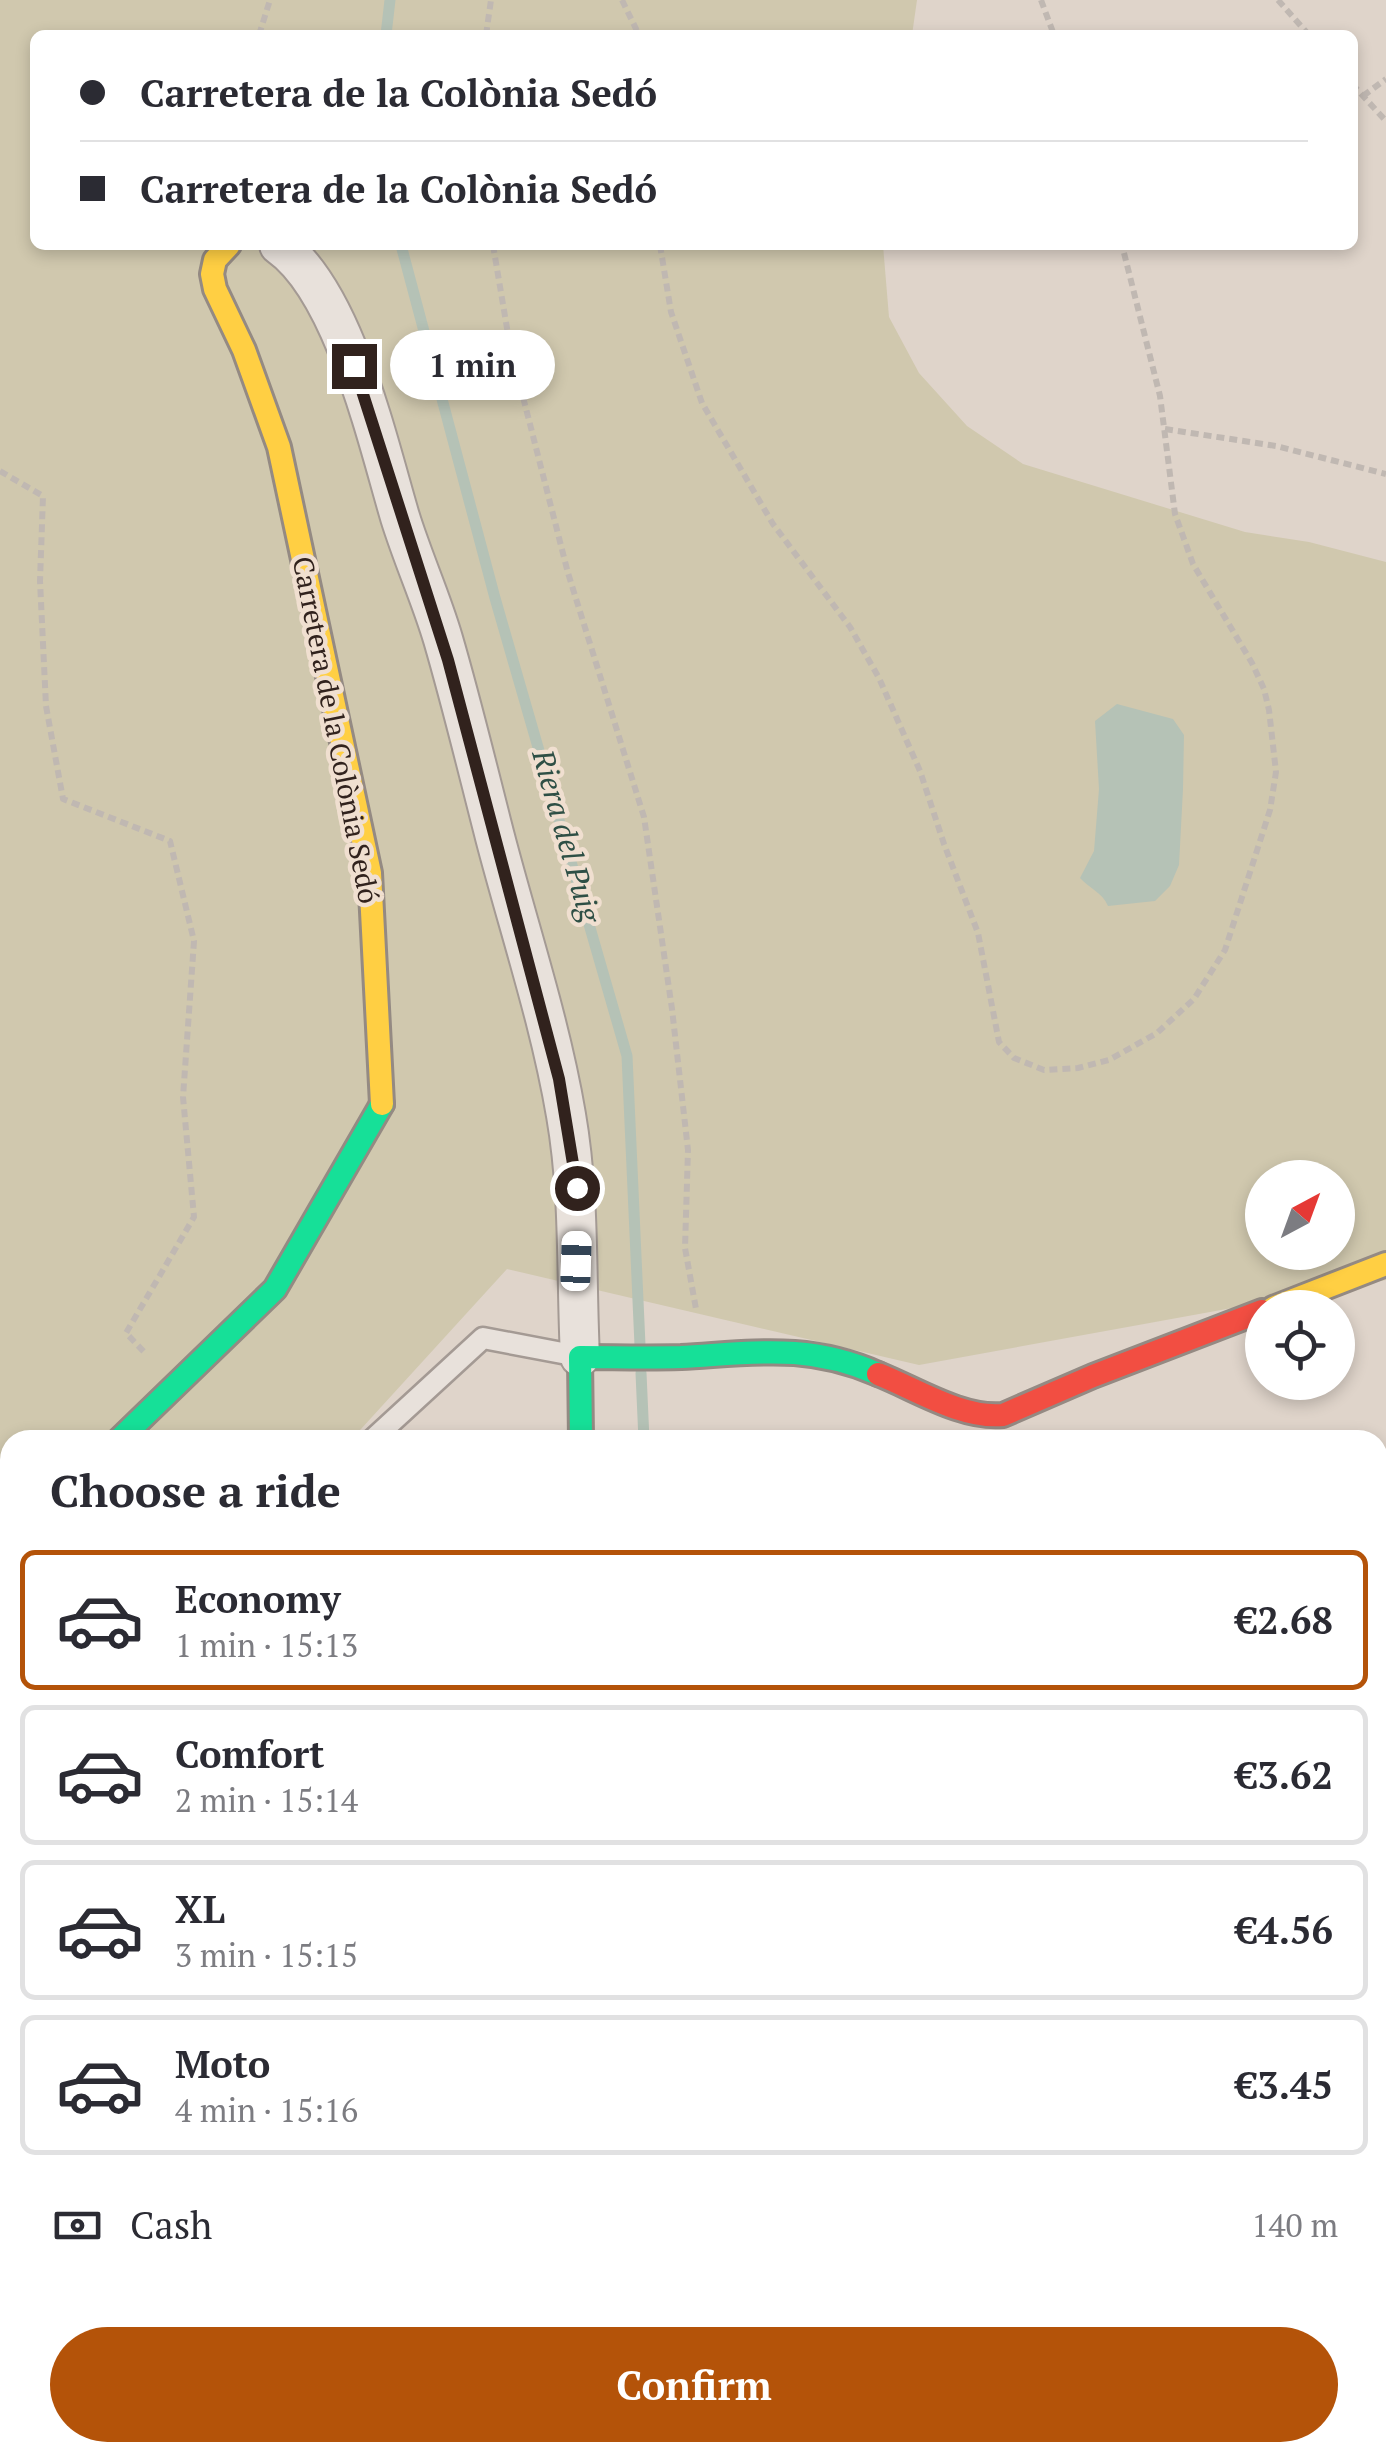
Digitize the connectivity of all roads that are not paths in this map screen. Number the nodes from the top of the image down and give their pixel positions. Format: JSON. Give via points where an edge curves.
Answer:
{"nodes":[{"id":1,"x":224,"y":250,"type":"edge"},
{"id":2,"x":285,"y":250,"type":"edge"},
{"id":3,"x":1386,"y":1264,"type":"edge"},
{"id":4,"x":1319,"y":1290,"type":"edge"},
{"id":5,"x":1245,"y":1319,"type":"edge"},
{"id":6,"x":597,"y":1356,"type":"junction"},
{"id":7,"x":129,"y":1430,"type":"edge"},
{"id":8,"x":383,"y":1430,"type":"edge"},
{"id":9,"x":583,"y":1430,"type":"edge"}],
"edges":[{"from":1,"to":7,"type":"street","name":"Carretera de la Colònia Sedó","via":[[212,274],[279,446],[370,873],[383,1102],[275,1288]]},
{"from":2,"to":6,"type":"street","via":[[316,287],[354,366],[442,638],[566,1116],[577,1188],[576,1261]]},
{"from":3,"to":4,"type":"street"},
{"from":5,"to":6,"type":"street","via":[[992,1416],[816,1354]]},
{"from":6,"to":8,"type":"lane","via":[[483,1338]]},
{"from":6,"to":9,"type":"street"}]}
